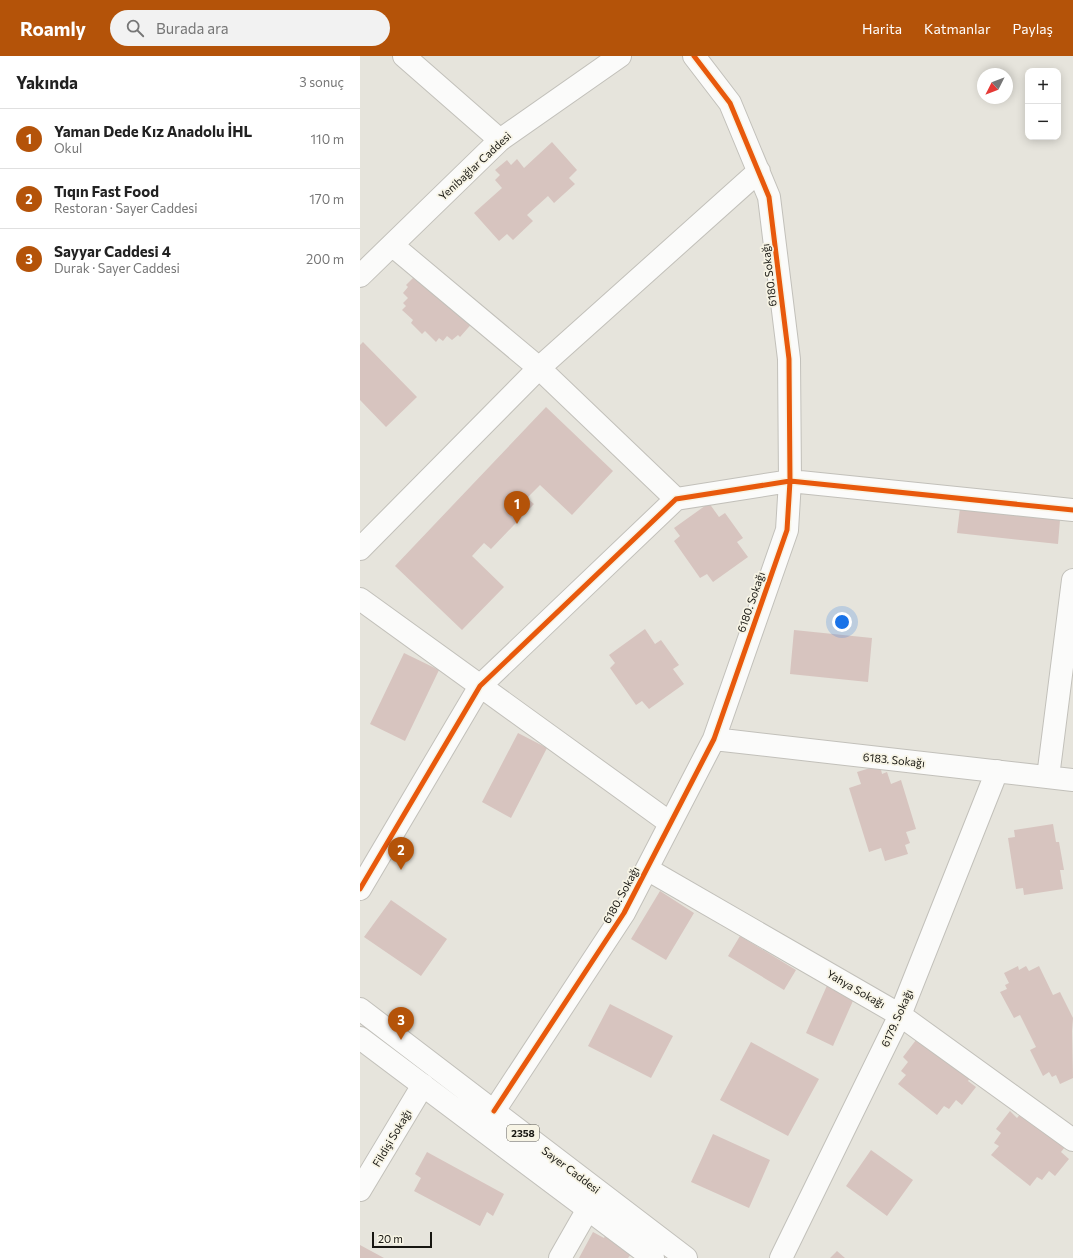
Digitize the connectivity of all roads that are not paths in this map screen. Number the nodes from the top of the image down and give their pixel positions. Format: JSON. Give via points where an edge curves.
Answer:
{"nodes":[{"id":1,"x":404,"y":56,"type":"edge"},
{"id":2,"x":620,"y":56,"type":"edge"},
{"id":3,"x":694,"y":56,"type":"edge"},
{"id":4,"x":500,"y":140,"type":"junction"},
{"id":5,"x":759,"y":171,"type":"junction"},
{"id":6,"x":392,"y":245,"type":"junction"},
{"id":7,"x":360,"y":276,"type":"edge"},
{"id":8,"x":540,"y":368,"type":"junction"},
{"id":9,"x":790,"y":481,"type":"junction"},
{"id":10,"x":676,"y":499,"type":"junction"},
{"id":11,"x":1073,"y":510,"type":"edge"},
{"id":12,"x":360,"y":549,"type":"edge"},
{"id":13,"x":1073,"y":580,"type":"edge"},
{"id":14,"x":360,"y":599,"type":"edge"},
{"id":15,"x":480,"y":686,"type":"junction"},
{"id":16,"x":714,"y":739,"type":"junction"},
{"id":17,"x":997,"y":771,"type":"junction"},
{"id":18,"x":1048,"y":777,"type":"junction"},
{"id":19,"x":1073,"y":780,"type":"edge"},
{"id":20,"x":670,"y":823,"type":"junction"},
{"id":21,"x":646,"y":869,"type":"junction"},
{"id":22,"x":360,"y":889,"type":"edge"},
{"id":23,"x":360,"y":1009,"type":"edge"},
{"id":24,"x":900,"y":1015,"type":"junction"},
{"id":25,"x":360,"y":1038,"type":"edge"},
{"id":26,"x":423,"y":1085,"type":"junction"},
{"id":27,"x":494,"y":1111,"type":"junction"},
{"id":28,"x":1073,"y":1140,"type":"edge"},
{"id":29,"x":360,"y":1190,"type":"edge"},
{"id":30,"x":588,"y":1209,"type":"junction"},
{"id":31,"x":560,"y":1258,"type":"edge"},
{"id":32,"x":653,"y":1258,"type":"edge"},
{"id":33,"x":686,"y":1258,"type":"edge"},
{"id":34,"x":781,"y":1258,"type":"edge"}],
"edges":[{"from":1,"to":4,"type":"street"},
{"from":2,"to":4,"type":"street","name":"Yenibağlar Caddesi"},
{"from":3,"to":5,"type":"street","name":"6180. Sokağı","via":[[730,103]]},
{"from":4,"to":6,"type":"street","name":"Yenibağlar Caddesi"},
{"from":5,"to":8,"type":"street"},
{"from":5,"to":9,"type":"street","name":"6180. Sokağı","via":[[769,197],[789,359]]},
{"from":6,"to":7,"type":"street","name":"Yenibağlar Caddesi"},
{"from":6,"to":8,"type":"street"},
{"from":8,"to":10,"type":"street"},
{"from":8,"to":12,"type":"street"},
{"from":9,"to":10,"type":"street"},
{"from":9,"to":11,"type":"street"},
{"from":9,"to":16,"type":"street","name":"6180. Sokağı","via":[[787,530]]},
{"from":10,"to":15,"type":"street"},
{"from":13,"to":18,"type":"street"},
{"from":14,"to":15,"type":"street"},
{"from":15,"to":20,"type":"street"},
{"from":15,"to":22,"type":"street"},
{"from":16,"to":17,"type":"street","name":"6183. Sokağı"},
{"from":16,"to":20,"type":"street","name":"6180. Sokağı"},
{"from":17,"to":18,"type":"street","name":"6183. Sokağı"},
{"from":17,"to":24,"type":"street","name":"6179. Sokağı"},
{"from":18,"to":19,"type":"street","name":"6183. Sokağı"},
{"from":20,"to":21,"type":"street","name":"6180. Sokağı"},
{"from":21,"to":24,"type":"street","name":"Yahya Sokağı"},
{"from":21,"to":27,"type":"street","name":"6180. Sokağı","via":[[624,913]]},
{"from":23,"to":27,"type":"street","name":"Sayer Caddesi","number":"2358"},
{"from":24,"to":28,"type":"street","name":"Yahya Sokağı"},
{"from":24,"to":34,"type":"street","name":"6179. Sokağı"},
{"from":25,"to":26,"type":"street","name":"Sayer Caddesi"},
{"from":26,"to":29,"type":"street","name":"Fildişi Sokağı"},
{"from":26,"to":30,"type":"street","name":"Sayer Caddesi"},
{"from":27,"to":33,"type":"street","name":"Sayer Caddesi","number":"2358"},
{"from":30,"to":31,"type":"street"},
{"from":30,"to":32,"type":"street","name":"Sayer Caddesi"}]}
